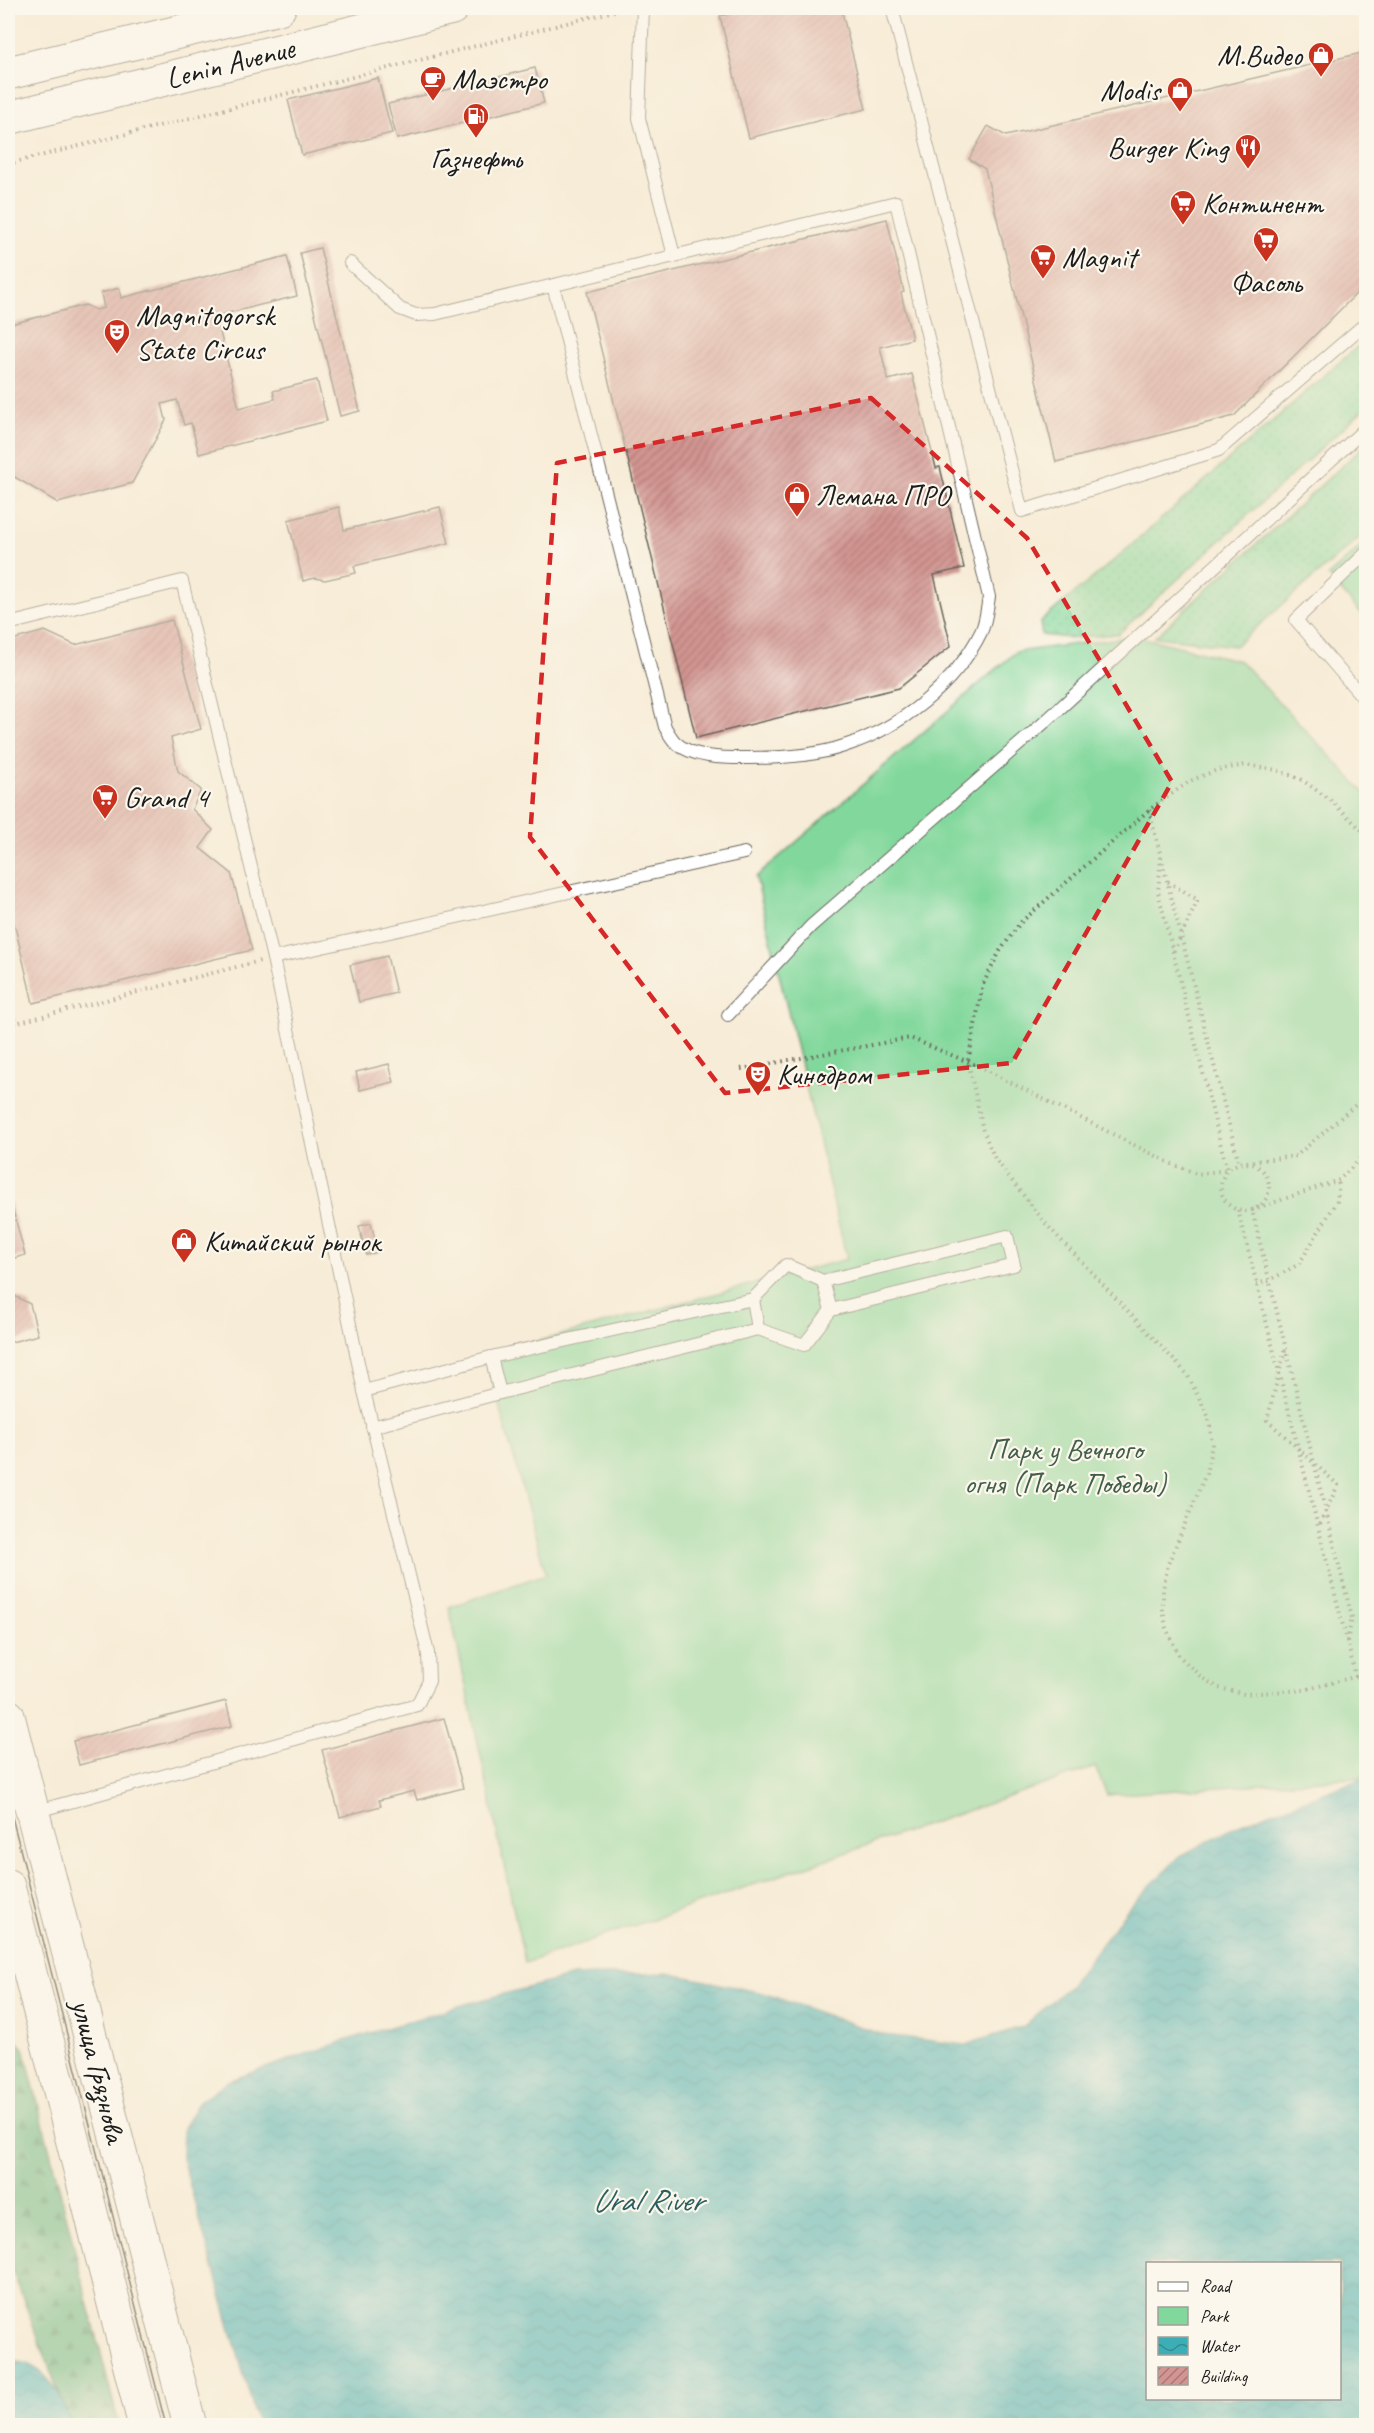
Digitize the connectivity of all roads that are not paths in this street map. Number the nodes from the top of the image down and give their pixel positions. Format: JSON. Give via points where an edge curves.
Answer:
{"nodes":[{"id":1,"x":279,"y":8,"type":"edge"},
{"id":2,"x":452,"y":8,"type":"edge"},
{"id":3,"x":643,"y":8,"type":"edge"},
{"id":4,"x":892,"y":8,"type":"edge"},
{"id":5,"x":8,"y":73,"type":"edge"},
{"id":6,"x":8,"y":118,"type":"edge"},
{"id":7,"x":674,"y":256,"type":"junction"},
{"id":8,"x":350,"y":263,"type":"dead end"},
{"id":9,"x":553,"y":285,"type":"junction"},
{"id":10,"x":1366,"y":323,"type":"edge"},
{"id":11,"x":1366,"y":428,"type":"edge"},
{"id":12,"x":1366,"y":553,"type":"edge"},
{"id":13,"x":8,"y":624,"type":"edge"},
{"id":14,"x":1366,"y":701,"type":"edge"},
{"id":15,"x":744,"y":853,"type":"dead end"},
{"id":16,"x":273,"y":958,"type":"junction"},
{"id":17,"x":728,"y":1015,"type":"dead end"},
{"id":18,"x":823,"y":1281,"type":"junction"},
{"id":19,"x":753,"y":1299,"type":"junction"},
{"id":20,"x":831,"y":1310,"type":"junction"},
{"id":21,"x":758,"y":1329,"type":"junction"},
{"id":22,"x":491,"y":1357,"type":"junction"},
{"id":23,"x":364,"y":1391,"type":"junction"},
{"id":24,"x":500,"y":1393,"type":"junction"},
{"id":25,"x":372,"y":1427,"type":"junction"},
{"id":26,"x":8,"y":1716,"type":"edge"},
{"id":27,"x":32,"y":1813,"type":"junction"},
{"id":28,"x":8,"y":1888,"type":"edge"},
{"id":29,"x":145,"y":2426,"type":"edge"},
{"id":30,"x":190,"y":2426,"type":"edge"}],
"edges":[{"from":1,"to":5,"type":"main road","name":"Lenin Avenue"},
{"from":2,"to":6,"type":"main road","name":"Lenin Avenue"},
{"from":3,"to":7,"type":"lane","via":[[639,118]]},
{"from":4,"to":10,"type":"lane","via":[[1022,511],[1219,450]]},
{"from":7,"to":9,"type":"lane"},
{"from":7,"to":9,"type":"lane","via":[[896,202],[989,597],[982,630],[959,667],[922,704],[844,747],[765,758],[723,758],[690,751],[676,742],[665,727]]},
{"from":8,"to":9,"type":"lane","via":[[400,309],[416,315],[435,314]]},
{"from":11,"to":17,"type":"lane","via":[[1046,721],[811,926]]},
{"from":12,"to":14,"type":"lane","via":[[1296,620]]},
{"from":13,"to":16,"type":"lane","via":[[182,580]]},
{"from":15,"to":16,"type":"lane"},
{"from":16,"to":23,"type":"lane"},
{"from":18,"to":19,"type":"lane","via":[[786,1264]]},
{"from":18,"to":20,"type":"lane"},
{"from":18,"to":20,"type":"lane","via":[[1007,1236],[1014,1266]]},
{"from":19,"to":21,"type":"lane"},
{"from":19,"to":22,"type":"lane"},
{"from":20,"to":21,"type":"lane","via":[[804,1345]]},
{"from":21,"to":24,"type":"lane"},
{"from":22,"to":23,"type":"lane"},
{"from":22,"to":24,"type":"lane"},
{"from":23,"to":25,"type":"lane"},
{"from":24,"to":25,"type":"lane"},
{"from":25,"to":27,"type":"lane","via":[[428,1653],[429,1681],[417,1705]]},
{"from":26,"to":27,"type":"main road","name":"улица Грязнова"},
{"from":27,"to":30,"type":"main road","name":"улица Грязнова"},
{"from":28,"to":29,"type":"main road","name":"улица Грязнова"}]}
